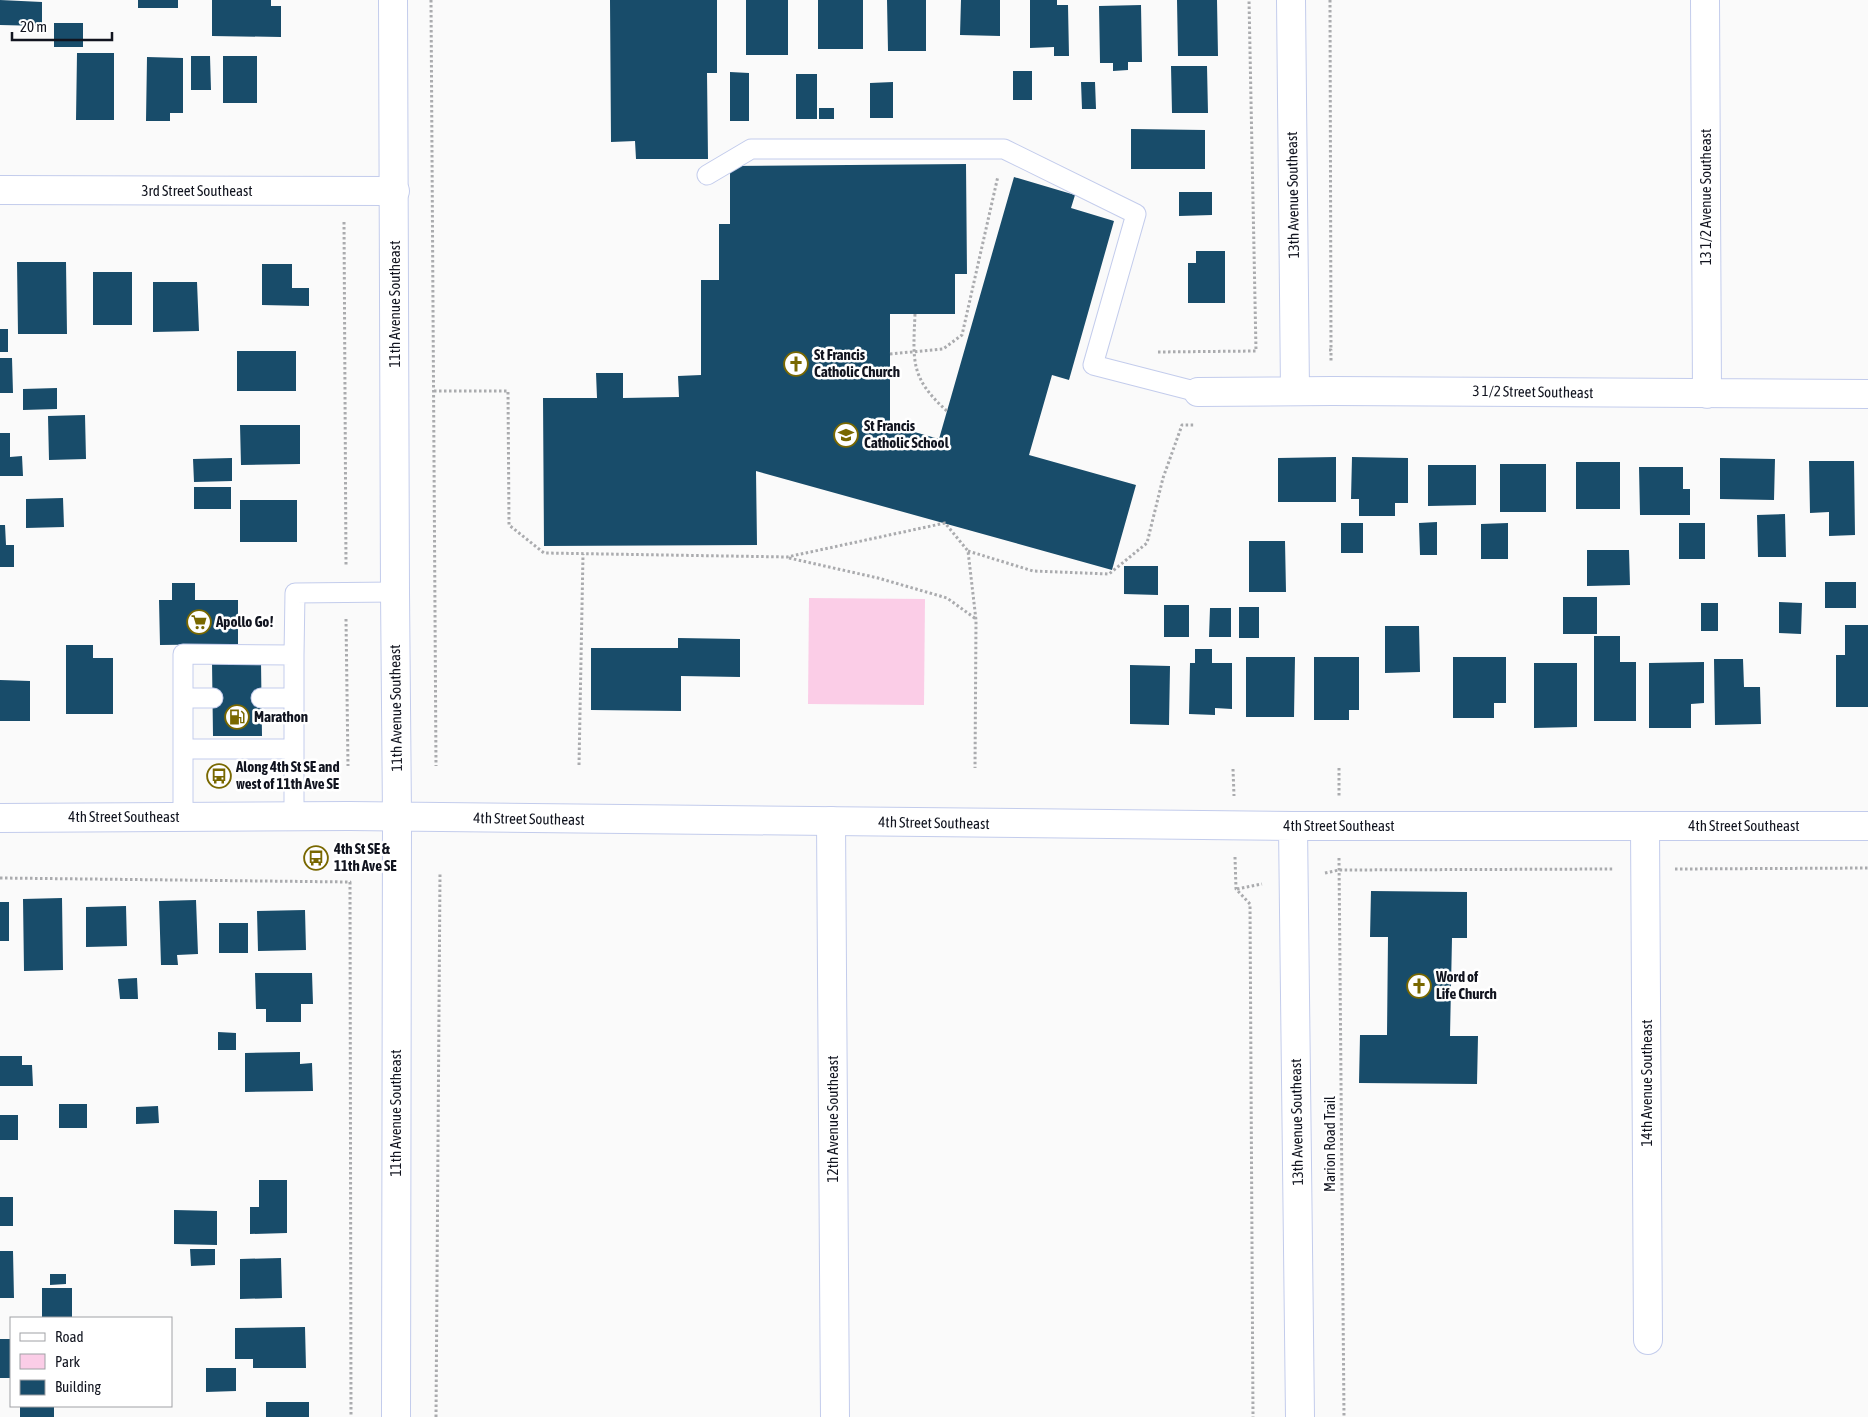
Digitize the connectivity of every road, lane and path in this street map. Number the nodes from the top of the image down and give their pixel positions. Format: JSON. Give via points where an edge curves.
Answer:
{"nodes":[{"id":1,"x":393,"y":0,"type":"edge"},
{"id":2,"x":431,"y":0,"type":"edge"},
{"id":3,"x":1249,"y":0,"type":"edge"},
{"id":4,"x":1291,"y":0,"type":"edge"},
{"id":5,"x":1330,"y":0,"type":"edge"},
{"id":6,"x":1705,"y":0,"type":"edge"},
{"id":7,"x":1004,"y":149,"type":"junction"},
{"id":8,"x":707,"y":175,"type":"dead end"},
{"id":9,"x":0,"y":190,"type":"edge"},
{"id":10,"x":344,"y":191,"type":"junction"},
{"id":11,"x":395,"y":191,"type":"junction"},
{"id":12,"x":915,"y":314,"type":"dead end"},
{"id":13,"x":1331,"y":350,"type":"dead end"},
{"id":14,"x":914,"y":351,"type":"junction"},
{"id":15,"x":1153,"y":352,"type":"dead end"},
{"id":16,"x":890,"y":354,"type":"dead end"},
{"id":17,"x":434,"y":391,"type":"junction"},
{"id":18,"x":1295,"y":391,"type":"junction"},
{"id":19,"x":1198,"y":392,"type":"joint"},
{"id":20,"x":1707,"y":394,"type":"junction"},
{"id":21,"x":1868,"y":394,"type":"edge"},
{"id":22,"x":948,"y":411,"type":"dead end"},
{"id":23,"x":1182,"y":425,"type":"dead end"},
{"id":24,"x":968,"y":551,"type":"junction"},
{"id":25,"x":583,"y":554,"type":"junction"},
{"id":26,"x":787,"y":557,"type":"junction"},
{"id":27,"x":395,"y":592,"type":"junction"},
{"id":28,"x":346,"y":593,"type":"junction"},
{"id":29,"x":976,"y":620,"type":"junction"},
{"id":30,"x":294,"y":655,"type":"junction"},
{"id":31,"x":183,"y":698,"type":"junction"},
{"id":32,"x":213,"y":698,"type":"dead end"},
{"id":33,"x":261,"y":698,"type":"dead end"},
{"id":34,"x":294,"y":698,"type":"junction"},
{"id":35,"x":183,"y":749,"type":"junction"},
{"id":36,"x":294,"y":749,"type":"junction"},
{"id":37,"x":348,"y":766,"type":"dead end"},
{"id":38,"x":436,"y":766,"type":"dead end"},
{"id":39,"x":579,"y":766,"type":"dead end"},
{"id":40,"x":975,"y":768,"type":"dead end"},
{"id":41,"x":294,"y":816,"type":"junction"},
{"id":42,"x":183,"y":817,"type":"junction"},
{"id":43,"x":397,"y":817,"type":"junction"},
{"id":44,"x":0,"y":818,"type":"edge"},
{"id":45,"x":831,"y":821,"type":"junction"},
{"id":46,"x":1294,"y":826,"type":"junction"},
{"id":47,"x":1645,"y":826,"type":"junction"},
{"id":48,"x":1868,"y":826,"type":"edge"},
{"id":49,"x":1868,"y":868,"type":"edge"},
{"id":50,"x":1645,"y":869,"type":"junction"},
{"id":51,"x":440,"y":874,"type":"dead end"},
{"id":52,"x":0,"y":878,"type":"edge"},
{"id":53,"x":1236,"y":890,"type":"dead end"},
{"id":54,"x":1648,"y":1340,"type":"dead end"},
{"id":55,"x":351,"y":1417,"type":"edge"},
{"id":56,"x":396,"y":1417,"type":"edge"},
{"id":57,"x":436,"y":1417,"type":"edge"},
{"id":58,"x":835,"y":1417,"type":"edge"},
{"id":59,"x":1252,"y":1417,"type":"edge"},
{"id":60,"x":1300,"y":1417,"type":"edge"},
{"id":61,"x":1344,"y":1417,"type":"edge"}],
"edges":[{"from":1,"to":11,"type":"street","name":"11th Avenue Southeast"},
{"from":2,"to":17,"type":"path"},
{"from":3,"to":15,"type":"path","via":[[1256,351]]},
{"from":4,"to":18,"type":"street","name":"13th Avenue Southeast"},
{"from":5,"to":13,"type":"path"},
{"from":6,"to":20,"type":"street","name":"13 1/2 Avenue Southeast"},
{"from":7,"to":8,"type":"lane","via":[[751,149]]},
{"from":7,"to":14,"type":"path","via":[[962,335],[944,348]]},
{"from":7,"to":19,"type":"lane","via":[[1136,214],[1093,365]]},
{"from":9,"to":10,"type":"street","name":"3rd Street Southeast"},
{"from":10,"to":11,"type":"street","name":"3rd Street Southeast"},
{"from":10,"to":28,"type":"path"},
{"from":11,"to":27,"type":"street","name":"11th Avenue Southeast"},
{"from":12,"to":14,"type":"path"},
{"from":14,"to":16,"type":"path"},
{"from":14,"to":22,"type":"path","via":[[917,374],[932,397]]},
{"from":17,"to":25,"type":"path","via":[[508,391],[509,525],[544,553]]},
{"from":17,"to":38,"type":"path"},
{"from":18,"to":19,"type":"street","name":"3 1/2 Street Southeast"},
{"from":18,"to":20,"type":"street","name":"3 1/2 Street Southeast"},
{"from":20,"to":21,"type":"street","name":"3 1/2 Street Southeast"},
{"from":23,"to":24,"type":"path","via":[[1163,478],[1147,543],[1109,574],[1033,571]]},
{"from":24,"to":26,"type":"path","via":[[946,524]]},
{"from":24,"to":29,"type":"path"},
{"from":25,"to":26,"type":"path"},
{"from":25,"to":39,"type":"path"},
{"from":26,"to":29,"type":"path","via":[[947,598]]},
{"from":27,"to":28,"type":"lane"},
{"from":27,"to":43,"type":"street","name":"11th Avenue Southeast"},
{"from":28,"to":30,"type":"lane","via":[[294,593]]},
{"from":28,"to":37,"type":"path"},
{"from":29,"to":40,"type":"path"},
{"from":30,"to":31,"type":"lane","via":[[183,654]]},
{"from":30,"to":34,"type":"lane"},
{"from":31,"to":32,"type":"lane"},
{"from":31,"to":35,"type":"lane"},
{"from":33,"to":34,"type":"lane"},
{"from":34,"to":36,"type":"lane"},
{"from":35,"to":36,"type":"lane"},
{"from":35,"to":42,"type":"lane"},
{"from":36,"to":41,"type":"lane"},
{"from":41,"to":42,"type":"street","name":"4th Street Southeast"},
{"from":41,"to":43,"type":"street","name":"4th Street Southeast"},
{"from":42,"to":44,"type":"street","name":"4th Street Southeast"},
{"from":43,"to":45,"type":"street","name":"4th Street Southeast"},
{"from":43,"to":56,"type":"street","name":"11th Avenue Southeast"},
{"from":45,"to":46,"type":"street","name":"4th Street Southeast"},
{"from":45,"to":58,"type":"street","name":"12th Avenue Southeast"},
{"from":46,"to":47,"type":"street","name":"4th Street Southeast"},
{"from":46,"to":60,"type":"street","name":"13th Avenue Southeast"},
{"from":47,"to":48,"type":"street","name":"4th Street Southeast"},
{"from":47,"to":50,"type":"street","name":"14th Avenue Southeast"},
{"from":49,"to":50,"type":"path"},
{"from":50,"to":54,"type":"street","name":"14th Avenue Southeast"},
{"from":50,"to":61,"type":"path","name":"Marion Road Trail","via":[[1339,870]]},
{"from":51,"to":57,"type":"path"},
{"from":52,"to":55,"type":"path","via":[[350,882]]},
{"from":53,"to":59,"type":"path","via":[[1250,904]]}]}
